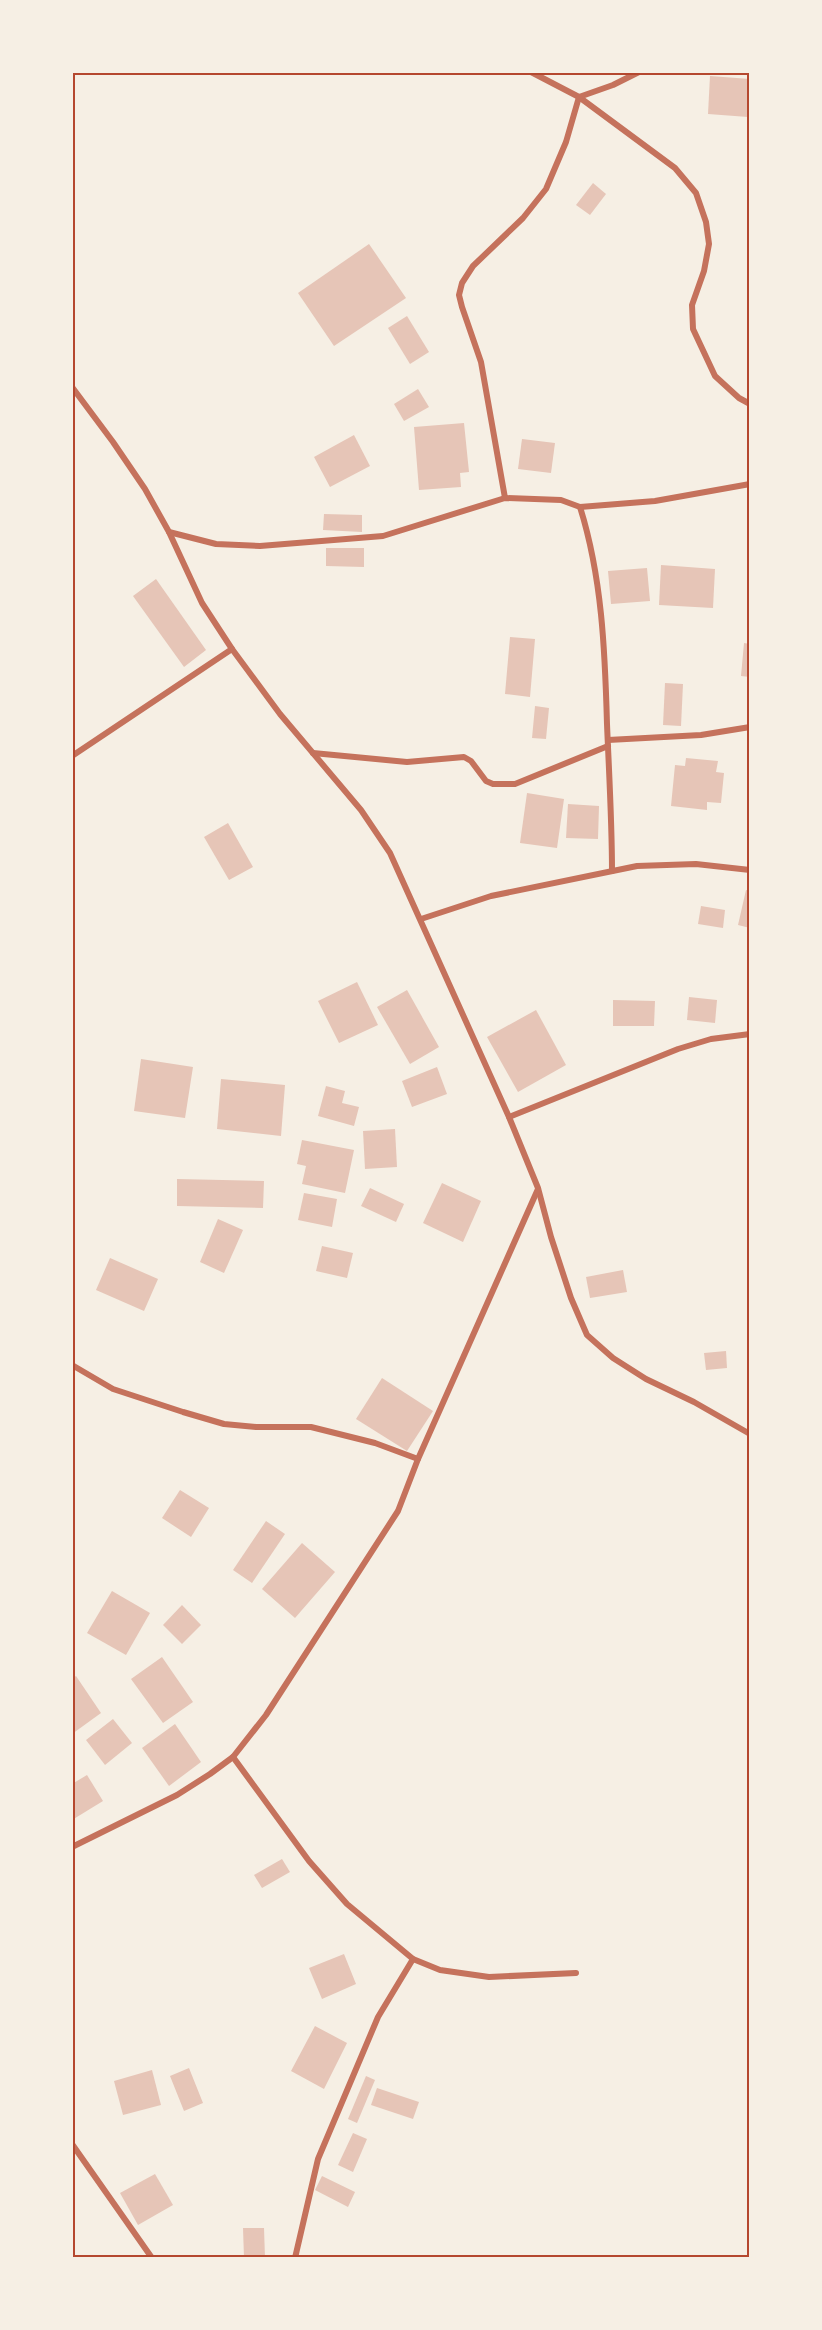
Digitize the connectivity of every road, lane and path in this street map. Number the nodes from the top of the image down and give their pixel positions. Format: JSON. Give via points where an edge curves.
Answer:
{"nodes":[{"id":1,"x":531,"y":72,"type":"edge"},
{"id":2,"x":639,"y":72,"type":"edge"},
{"id":3,"x":579,"y":97,"type":"junction"},
{"id":4,"x":72,"y":387,"type":"edge"},
{"id":5,"x":750,"y":404,"type":"edge"},
{"id":6,"x":750,"y":484,"type":"edge"},
{"id":7,"x":505,"y":498,"type":"junction"},
{"id":8,"x":580,"y":507,"type":"junction"},
{"id":9,"x":169,"y":532,"type":"junction"},
{"id":10,"x":232,"y":649,"type":"junction"},
{"id":11,"x":750,"y":727,"type":"edge"},
{"id":12,"x":608,"y":743,"type":"junction"},
{"id":13,"x":313,"y":753,"type":"junction"},
{"id":14,"x":72,"y":756,"type":"edge"},
{"id":15,"x":750,"y":870,"type":"edge"},
{"id":16,"x":612,"y":871,"type":"junction"},
{"id":17,"x":421,"y":919,"type":"junction"},
{"id":18,"x":750,"y":1034,"type":"edge"},
{"id":19,"x":509,"y":1117,"type":"junction"},
{"id":20,"x":538,"y":1188,"type":"junction"},
{"id":21,"x":72,"y":1365,"type":"edge"},
{"id":22,"x":750,"y":1434,"type":"edge"},
{"id":23,"x":418,"y":1459,"type":"junction"},
{"id":24,"x":233,"y":1757,"type":"junction"},
{"id":25,"x":72,"y":1847,"type":"edge"},
{"id":26,"x":413,"y":1959,"type":"junction"},
{"id":27,"x":576,"y":1973,"type":"dead end"},
{"id":28,"x":72,"y":2144,"type":"edge"},
{"id":29,"x":152,"y":2258,"type":"edge"},
{"id":30,"x":295,"y":2258,"type":"edge"}],
"edges":[{"from":1,"to":3,"type":"street"},
{"from":2,"to":3,"type":"street"},
{"from":3,"to":5,"type":"street","via":[[675,168],[696,193],[709,244],[692,305],[693,329],[715,376]]},
{"from":3,"to":7,"type":"street","via":[[546,189],[523,218],[473,266],[459,294],[481,362]]},
{"from":4,"to":9,"type":"street","via":[[132,471]]},
{"from":6,"to":8,"type":"street","via":[[655,501]]},
{"from":7,"to":8,"type":"street","via":[[561,500]]},
{"from":7,"to":9,"type":"street","via":[[383,536],[260,546],[216,544]]},
{"from":8,"to":12,"type":"street","via":[[596,577]]},
{"from":9,"to":10,"type":"street","via":[[202,603]]},
{"from":10,"to":13,"type":"street"},
{"from":10,"to":14,"type":"street"},
{"from":11,"to":12,"type":"street"},
{"from":12,"to":13,"type":"street","via":[[556,769],[505,785],[486,781],[464,757],[407,762]]},
{"from":12,"to":16,"type":"street"},
{"from":13,"to":17,"type":"street","via":[[361,810],[390,853]]},
{"from":15,"to":16,"type":"street","via":[[662,863]]},
{"from":16,"to":17,"type":"street","via":[[491,896]]},
{"from":17,"to":19,"type":"street"},
{"from":18,"to":19,"type":"street","via":[[711,1039],[678,1049]]},
{"from":19,"to":20,"type":"street"},
{"from":20,"to":22,"type":"street","via":[[571,1299],[587,1335],[613,1359]]},
{"from":20,"to":23,"type":"street"},
{"from":21,"to":23,"type":"street","via":[[113,1389],[224,1424],[311,1427],[366,1440]]},
{"from":23,"to":24,"type":"street","via":[[398,1511],[266,1715]]},
{"from":24,"to":25,"type":"street","via":[[177,1795]]},
{"from":24,"to":26,"type":"street","via":[[309,1861],[347,1904]]},
{"from":26,"to":27,"type":"street","via":[[440,1970],[489,1977]]},
{"from":26,"to":30,"type":"street","via":[[378,2017],[318,2159]]},
{"from":28,"to":29,"type":"street"}]}
